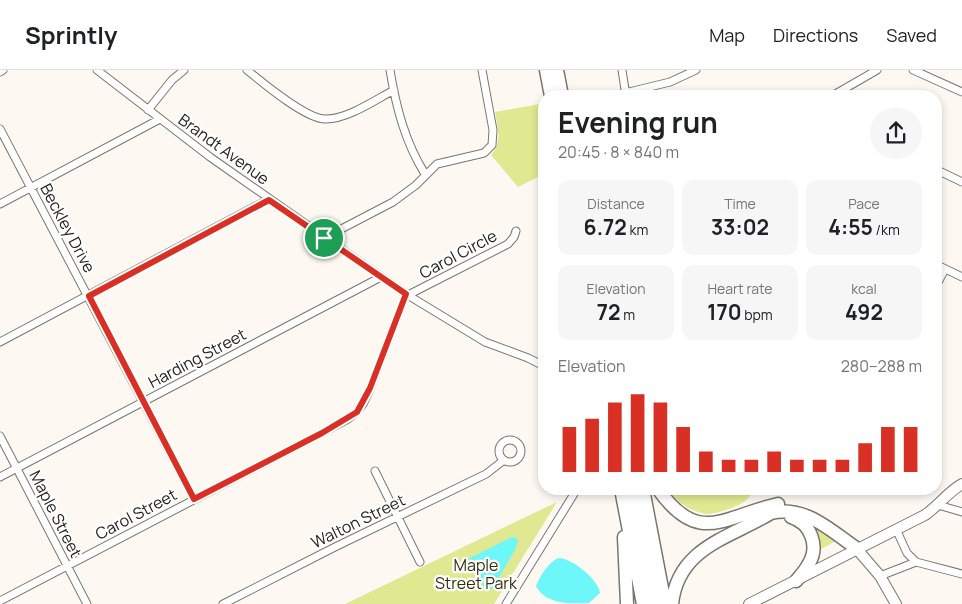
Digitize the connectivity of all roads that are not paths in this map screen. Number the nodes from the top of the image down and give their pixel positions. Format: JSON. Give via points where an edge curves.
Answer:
{"nodes":[{"id":1,"x":97,"y":70,"type":"edge"},
{"id":2,"x":184,"y":70,"type":"edge"},
{"id":3,"x":247,"y":70,"type":"edge"},
{"id":4,"x":390,"y":70,"type":"edge"},
{"id":5,"x":482,"y":70,"type":"edge"},
{"id":6,"x":546,"y":70,"type":"edge"},
{"id":7,"x":557,"y":70,"type":"edge"},
{"id":8,"x":622,"y":70,"type":"edge"},
{"id":9,"x":696,"y":70,"type":"edge"},
{"id":10,"x":877,"y":70,"type":"edge"},
{"id":11,"x":913,"y":70,"type":"edge"},
{"id":12,"x":394,"y":90,"type":"junction"},
{"id":13,"x":550,"y":90,"type":"edge"},
{"id":14,"x":561,"y":90,"type":"edge"},
{"id":15,"x":626,"y":90,"type":"edge"},
{"id":16,"x":641,"y":90,"type":"edge"},
{"id":17,"x":842,"y":90,"type":"edge"},
{"id":18,"x":962,"y":92,"type":"edge"},
{"id":19,"x":148,"y":110,"type":"junction"},
{"id":20,"x":160,"y":119,"type":"junction"},
{"id":21,"x":0,"y":129,"type":"edge"},
{"id":22,"x":942,"y":172,"type":"edge"},
{"id":23,"x":425,"y":174,"type":"junction"},
{"id":24,"x":962,"y":182,"type":"edge"},
{"id":25,"x":31,"y":188,"type":"junction"},
{"id":26,"x":269,"y":200,"type":"junction"},
{"id":27,"x":0,"y":204,"type":"edge"},
{"id":28,"x":516,"y":231,"type":"dead end"},
{"id":29,"x":324,"y":238,"type":"junction"},
{"id":30,"x":942,"y":268,"type":"edge"},
{"id":31,"x":945,"y":269,"type":"junction"},
{"id":32,"x":942,"y":275,"type":"edge"},
{"id":33,"x":381,"y":277,"type":"junction"},
{"id":34,"x":962,"y":277,"type":"edge"},
{"id":35,"x":407,"y":294,"type":"junction"},
{"id":36,"x":89,"y":296,"type":"junction"},
{"id":37,"x":0,"y":342,"type":"edge"},
{"id":38,"x":538,"y":363,"type":"edge"},
{"id":39,"x":144,"y":402,"type":"junction"},
{"id":40,"x":0,"y":436,"type":"edge"},
{"id":41,"x":504,"y":460,"type":"dead end"},
{"id":42,"x":17,"y":468,"type":"junction"},
{"id":43,"x":375,"y":471,"type":"dead end"},
{"id":44,"x":0,"y":477,"type":"edge"},
{"id":45,"x":962,"y":484,"type":"edge"},
{"id":46,"x":573,"y":495,"type":"edge"},
{"id":47,"x":625,"y":495,"type":"edge"},
{"id":48,"x":626,"y":495,"type":"edge"},
{"id":49,"x":626,"y":495,"type":"edge"},
{"id":50,"x":644,"y":495,"type":"edge"},
{"id":51,"x":663,"y":495,"type":"edge"},
{"id":52,"x":194,"y":499,"type":"junction"},
{"id":53,"x":938,"y":505,"type":"junction"},
{"id":54,"x":962,"y":512,"type":"edge"},
{"id":55,"x":398,"y":517,"type":"junction"},
{"id":56,"x":764,"y":518,"type":"junction"},
{"id":57,"x":896,"y":529,"type":"junction"},
{"id":58,"x":856,"y":548,"type":"junction"},
{"id":59,"x":420,"y":562,"type":"dead end"},
{"id":60,"x":916,"y":562,"type":"junction"},
{"id":61,"x":67,"y":566,"type":"junction"},
{"id":62,"x":962,"y":574,"type":"edge"},
{"id":63,"x":880,"y":576,"type":"junction"},
{"id":64,"x":796,"y":581,"type":"junction"},
{"id":65,"x":0,"y":601,"type":"edge"},
{"id":66,"x":86,"y":604,"type":"edge"},
{"id":67,"x":223,"y":604,"type":"edge"},
{"id":68,"x":506,"y":604,"type":"edge"},
{"id":69,"x":627,"y":604,"type":"edge"},
{"id":70,"x":643,"y":604,"type":"edge"},
{"id":71,"x":654,"y":604,"type":"edge"},
{"id":72,"x":665,"y":604,"type":"edge"},
{"id":73,"x":672,"y":604,"type":"edge"},
{"id":74,"x":749,"y":604,"type":"edge"},
{"id":75,"x":896,"y":604,"type":"edge"}],
"edges":[{"from":1,"to":19,"type":"street","name":"Brandt Avenue"},
{"from":2,"to":19,"type":"street"},
{"from":3,"to":12,"type":"street","via":[[307,114],[320,119],[339,117]]},
{"from":4,"to":12,"type":"street"},
{"from":5,"to":23,"type":"street","via":[[493,130],[492,145],[481,155],[442,162]]},
{"from":6,"to":13,"type":"highway"},
{"from":7,"to":14,"type":"highway"},
{"from":8,"to":15,"type":"street"},
{"from":9,"to":16,"type":"street"},
{"from":10,"to":17,"type":"street"},
{"from":11,"to":18,"type":"street"},
{"from":12,"to":23,"type":"street","via":[[407,138]]},
{"from":19,"to":20,"type":"street","name":"Brandt Avenue"},
{"from":20,"to":25,"type":"street"},
{"from":20,"to":26,"type":"street","name":"Brandt Avenue"},
{"from":21,"to":25,"type":"street","name":"Beckley Drive"},
{"from":22,"to":24,"type":"street"},
{"from":23,"to":29,"type":"street","via":[[393,202]]},
{"from":25,"to":27,"type":"street"},
{"from":25,"to":36,"type":"street","name":"Beckley Drive"},
{"from":26,"to":29,"type":"street","name":"Brandt Avenue"},
{"from":26,"to":36,"type":"street"},
{"from":28,"to":35,"type":"street","name":"Carol Circle","via":[[508,244]]},
{"from":29,"to":33,"type":"street","name":"Brandt Avenue"},
{"from":30,"to":31,"type":"street"},
{"from":31,"to":32,"type":"street"},
{"from":31,"to":34,"type":"street"},
{"from":33,"to":35,"type":"street","name":"Brandt Avenue"},
{"from":33,"to":39,"type":"street","name":"Harding Street"},
{"from":35,"to":38,"type":"street","name":"Brandt Avenue","via":[[485,342]]},
{"from":35,"to":52,"type":"street","name":"Carol Street","via":[[370,388],[357,412]]},
{"from":36,"to":37,"type":"street"},
{"from":36,"to":39,"type":"street","name":"Beckley Drive"},
{"from":39,"to":42,"type":"street","name":"Harding Street"},
{"from":39,"to":52,"type":"street","name":"Beckley Drive"},
{"from":40,"to":42,"type":"street","name":"Maple Street"},
{"from":41,"to":55,"type":"street","name":"Walton Street","via":[[486,474]]},
{"from":42,"to":44,"type":"street","name":"Harding Street"},
{"from":42,"to":61,"type":"street","name":"Maple Street"},
{"from":43,"to":55,"type":"street"},
{"from":45,"to":53,"type":"main road"},
{"from":46,"to":68,"type":"street"},
{"from":47,"to":69,"type":"highway"},
{"from":48,"to":70,"type":"highway"},
{"from":49,"to":71,"type":"highway"},
{"from":50,"to":72,"type":"highway"},
{"from":51,"to":58,"type":"highway","via":[[678,513],[704,524],[723,522],[778,504],[802,506],[850,535]]},
{"from":52,"to":61,"type":"street","name":"Carol Street"},
{"from":53,"to":54,"type":"street"},
{"from":53,"to":57,"type":"main road"},
{"from":55,"to":59,"type":"street"},
{"from":55,"to":67,"type":"street","name":"Walton Street"},
{"from":56,"to":58,"type":"highway","via":[[781,511],[802,514]]},
{"from":56,"to":64,"type":"highway","via":[[793,517],[805,524],[810,533],[814,552],[809,565]]},
{"from":56,"to":73,"type":"highway","via":[[708,546],[692,558],[680,576]]},
{"from":57,"to":58,"type":"main road"},
{"from":57,"to":60,"type":"street","via":[[907,553]]},
{"from":58,"to":63,"type":"main road"},
{"from":58,"to":64,"type":"main road"},
{"from":60,"to":62,"type":"street"},
{"from":60,"to":63,"type":"street"},
{"from":61,"to":65,"type":"street","name":"Carol Street"},
{"from":61,"to":66,"type":"street","name":"Maple Street"},
{"from":63,"to":75,"type":"main road"},
{"from":64,"to":74,"type":"main road"}]}
